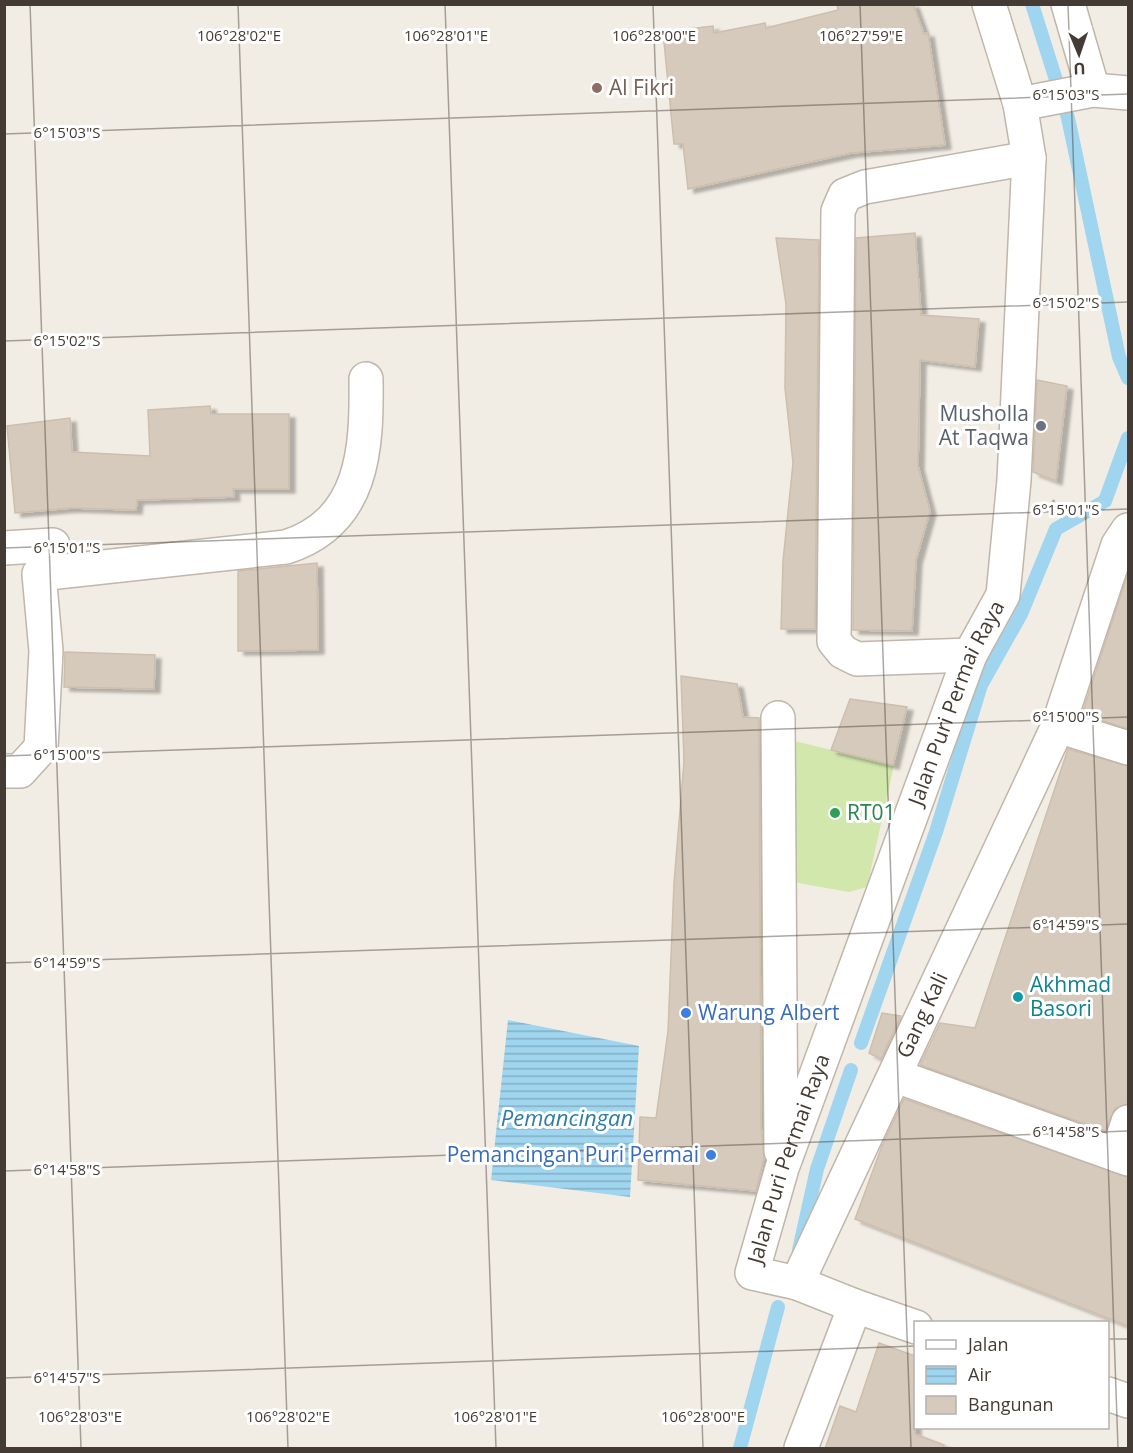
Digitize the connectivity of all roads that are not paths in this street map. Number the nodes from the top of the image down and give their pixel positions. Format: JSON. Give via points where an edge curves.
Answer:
{"nodes":[{"id":1,"x":989,"y":4,"type":"edge"},
{"id":2,"x":1068,"y":4,"type":"edge"},
{"id":3,"x":1088,"y":91,"type":"junction"},
{"id":4,"x":1128,"y":93,"type":"edge"},
{"id":5,"x":1023,"y":103,"type":"junction"},
{"id":6,"x":1029,"y":158,"type":"junction"},
{"id":7,"x":366,"y":379,"type":"dead end"},
{"id":8,"x":1123,"y":538,"type":"edge"},
{"id":9,"x":53,"y":545,"type":"dead end"},
{"id":10,"x":4,"y":548,"type":"edge"},
{"id":11,"x":970,"y":655,"type":"junction"},
{"id":12,"x":778,"y":718,"type":"dead end"},
{"id":13,"x":1058,"y":726,"type":"junction"},
{"id":14,"x":1128,"y":748,"type":"edge"},
{"id":15,"x":4,"y":771,"type":"edge"},
{"id":16,"x":896,"y":1076,"type":"junction"},
{"id":17,"x":1128,"y":1122,"type":"edge"},
{"id":18,"x":1123,"y":1157,"type":"edge"},
{"id":19,"x":782,"y":1168,"type":"junction"},
{"id":20,"x":798,"y":1284,"type":"junction"},
{"id":21,"x":855,"y":1306,"type":"junction"},
{"id":22,"x":914,"y":1327,"type":"edge"},
{"id":23,"x":1109,"y":1395,"type":"edge"},
{"id":24,"x":1128,"y":1401,"type":"edge"},
{"id":25,"x":801,"y":1449,"type":"edge"}],
"edges":[{"from":1,"to":5,"type":"street","name":"Jalan Puri Permai Raya"},
{"from":2,"to":3,"type":"street"},
{"from":3,"to":4,"type":"street"},
{"from":3,"to":5,"type":"street"},
{"from":5,"to":6,"type":"street","name":"Jalan Puri Permai Raya"},
{"from":6,"to":11,"type":"street","name":"Jalan Puri Permai Raya","via":[[1014,480],[1003,596]]},
{"from":6,"to":11,"type":"street","via":[[864,187],[845,195],[838,211],[834,641],[843,652],[857,659]]},
{"from":7,"to":15,"type":"street","via":[[366,427],[356,484],[340,513],[307,541],[286,547],[39,574],[45,651],[41,748],[20,771]]},
{"from":8,"to":13,"type":"street","name":"Gang Kali"},
{"from":9,"to":10,"type":"street"},
{"from":11,"to":19,"type":"street","name":"Jalan Puri Permai Raya"},
{"from":12,"to":19,"type":"street"},
{"from":13,"to":14,"type":"street"},
{"from":13,"to":16,"type":"street","name":"Gang Kali"},
{"from":16,"to":18,"type":"street"},
{"from":16,"to":20,"type":"street","name":"Gang Kali"},
{"from":17,"to":18,"type":"street"},
{"from":19,"to":20,"type":"street","name":"Jalan Puri Permai Raya","via":[[752,1273]]},
{"from":20,"to":21,"type":"street"},
{"from":21,"to":22,"type":"street"},
{"from":21,"to":25,"type":"street"},
{"from":23,"to":24,"type":"street"}]}
